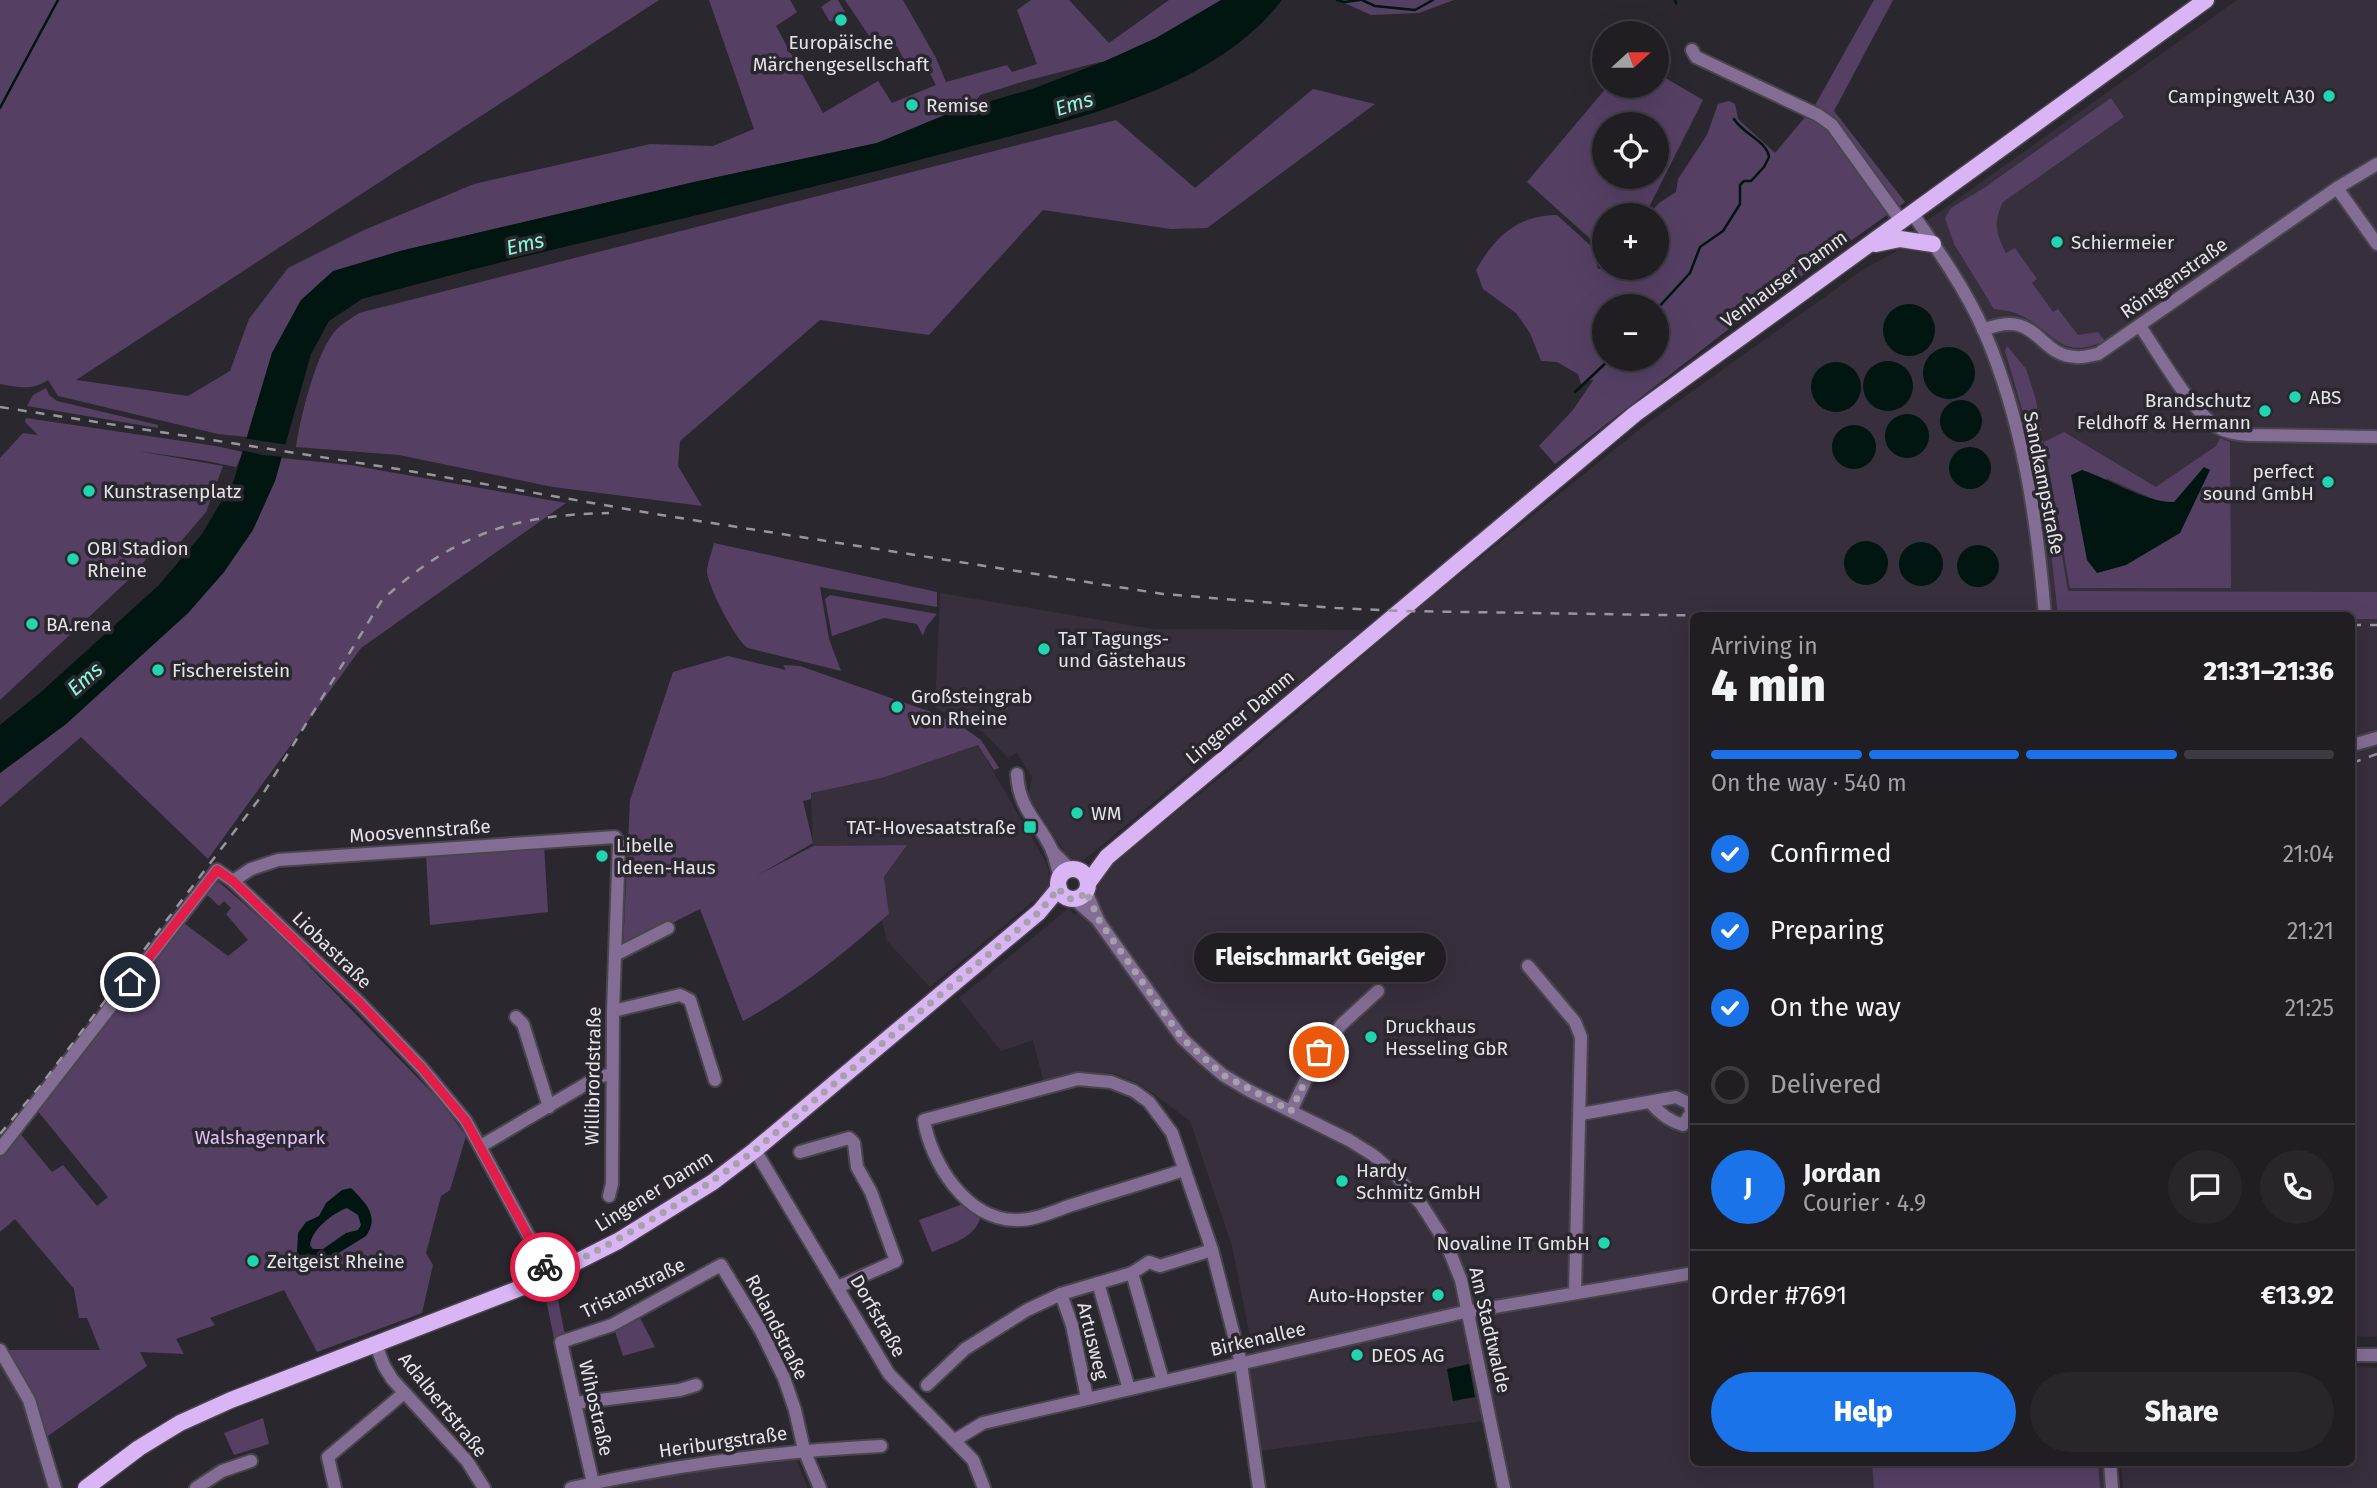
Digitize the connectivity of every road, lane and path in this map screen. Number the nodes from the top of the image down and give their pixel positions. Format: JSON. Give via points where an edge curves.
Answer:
{"nodes":[{"id":1,"x":2206,"y":0,"type":"edge"},
{"id":2,"x":1692,"y":50,"type":"dead end"},
{"id":3,"x":2377,"y":164,"type":"edge"},
{"id":4,"x":2337,"y":188,"type":"junction"},
{"id":5,"x":1907,"y":217,"type":"junction"},
{"id":6,"x":1933,"y":244,"type":"junction"},
{"id":7,"x":2377,"y":244,"type":"edge"},
{"id":8,"x":1846,"y":261,"type":"junction"},
{"id":9,"x":2140,"y":326,"type":"junction"},
{"id":10,"x":1983,"y":330,"type":"junction"},
{"id":11,"x":2377,"y":437,"type":"edge"},
{"id":12,"x":1401,"y":611,"type":"joint"},
{"id":13,"x":2044,"y":612,"type":"edge"},
{"id":14,"x":2377,"y":738,"type":"edge"},
{"id":15,"x":2355,"y":744,"type":"edge"},
{"id":16,"x":1017,"y":774,"type":"dead end"},
{"id":17,"x":615,"y":836,"type":"joint"},
{"id":18,"x":233,"y":881,"type":"junction"},
{"id":19,"x":1073,"y":884,"type":"junction"},
{"id":20,"x":668,"y":928,"type":"dead end"},
{"id":21,"x":615,"y":955,"type":"junction"},
{"id":22,"x":1528,"y":967,"type":"dead end"},
{"id":23,"x":1378,"y":991,"type":"dead end"},
{"id":24,"x":613,"y":1011,"type":"junction"},
{"id":25,"x":516,"y":1017,"type":"dead end"},
{"id":26,"x":612,"y":1074,"type":"junction"},
{"id":27,"x":715,"y":1080,"type":"dead end"},
{"id":28,"x":1650,"y":1102,"type":"dead end"},
{"id":29,"x":549,"y":1107,"type":"junction"},
{"id":30,"x":1291,"y":1111,"type":"junction"},
{"id":31,"x":1581,"y":1114,"type":"junction"},
{"id":32,"x":481,"y":1146,"type":"junction"},
{"id":33,"x":0,"y":1149,"type":"edge"},
{"id":34,"x":755,"y":1150,"type":"junction"},
{"id":35,"x":800,"y":1152,"type":"dead end"},
{"id":36,"x":1184,"y":1170,"type":"junction"},
{"id":37,"x":609,"y":1196,"type":"dead end"},
{"id":38,"x":1212,"y":1250,"type":"junction"},
{"id":39,"x":721,"y":1265,"type":"joint"},
{"id":40,"x":1132,"y":1273,"type":"junction"},
{"id":41,"x":1690,"y":1274,"type":"edge"},
{"id":42,"x":550,"y":1275,"type":"junction"},
{"id":43,"x":1098,"y":1283,"type":"junction"},
{"id":44,"x":838,"y":1287,"type":"junction"},
{"id":45,"x":1575,"y":1292,"type":"junction"},
{"id":46,"x":1061,"y":1294,"type":"junction"},
{"id":47,"x":1468,"y":1312,"type":"junction"},
{"id":48,"x":561,"y":1342,"type":"joint"},
{"id":49,"x":376,"y":1345,"type":"junction"},
{"id":50,"x":0,"y":1350,"type":"edge"},
{"id":51,"x":2355,"y":1355,"type":"edge"},
{"id":52,"x":2377,"y":1355,"type":"edge"},
{"id":53,"x":1241,"y":1363,"type":"junction"},
{"id":54,"x":1163,"y":1381,"type":"junction"},
{"id":55,"x":696,"y":1385,"type":"dead end"},
{"id":56,"x":927,"y":1385,"type":"dead end"},
{"id":57,"x":1129,"y":1389,"type":"junction"},
{"id":58,"x":404,"y":1393,"type":"junction"},
{"id":59,"x":1087,"y":1398,"type":"junction"},
{"id":60,"x":575,"y":1403,"type":"junction"},
{"id":61,"x":955,"y":1440,"type":"junction"},
{"id":62,"x":881,"y":1446,"type":"dead end"},
{"id":63,"x":804,"y":1450,"type":"junction"},
{"id":64,"x":251,"y":1461,"type":"dead end"},
{"id":65,"x":2110,"y":1466,"type":"edge"},
{"id":66,"x":593,"y":1483,"type":"junction"},
{"id":67,"x":204,"y":1486,"type":"edge"},
{"id":68,"x":55,"y":1488,"type":"edge"},
{"id":69,"x":86,"y":1488,"type":"edge"},
{"id":70,"x":335,"y":1488,"type":"edge"},
{"id":71,"x":484,"y":1488,"type":"edge"},
{"id":72,"x":573,"y":1488,"type":"edge"},
{"id":73,"x":820,"y":1488,"type":"edge"},
{"id":74,"x":984,"y":1488,"type":"edge"},
{"id":75,"x":1259,"y":1488,"type":"edge"},
{"id":76,"x":1504,"y":1488,"type":"edge"},
{"id":77,"x":2112,"y":1488,"type":"edge"}],
"edges":[{"from":1,"to":5,"type":"main road","name":"Venhauser Damm"},
{"from":2,"to":5,"type":"street","name":"Sandkampstraße","via":[[1696,57],[1832,125]]},
{"from":3,"to":4,"type":"street","name":"Röntgenstraße"},
{"from":4,"to":7,"type":"street"},
{"from":4,"to":9,"type":"street","name":"Röntgenstraße"},
{"from":5,"to":6,"type":"street","name":"Sandkampstraße"},
{"from":5,"to":8,"type":"main road","name":"Venhauser Damm"},
{"from":6,"to":8,"type":"main road","via":[[1888,240]]},
{"from":6,"to":10,"type":"street","name":"Sandkampstraße"},
{"from":8,"to":12,"type":"main road","name":"Venhauser Damm","via":[[1635,414]]},
{"from":9,"to":10,"type":"street","name":"Röntgenstraße","via":[[2098,354],[2075,358],[2017,324]]},
{"from":9,"to":11,"type":"street","via":[[2195,405],[2218,427],[2249,435]]},
{"from":10,"to":13,"type":"street","name":"Sandkampstraße","via":[[2021,446]]},
{"from":12,"to":19,"type":"main road","name":"Lingener Damm"},
{"from":14,"to":15,"type":"street"},
{"from":16,"to":19,"type":"street","name":"Am Stadtwalde","via":[[1022,802]]},
{"from":17,"to":18,"type":"street","name":"Moosvennstraße","via":[[278,860]]},
{"from":17,"to":21,"type":"street","name":"Willibrordstraße","via":[[619,842]]},
{"from":18,"to":32,"type":"street","name":"Liobastraße","via":[[422,1068]]},
{"from":18,"to":33,"type":"street","name":"Liobastraße","via":[[217,870]]},
{"from":19,"to":30,"type":"street","name":"Am Stadtwalde","via":[[1182,1038],[1223,1075]]},
{"from":19,"to":34,"type":"main road","name":"Lingener Damm","via":[[1047,911],[1039,912]]},
{"from":20,"to":21,"type":"street"},
{"from":21,"to":24,"type":"street","name":"Willibrordstraße"},
{"from":22,"to":31,"type":"street","via":[[1576,1022],[1581,1037]]},
{"from":23,"to":30,"type":"street","via":[[1319,1052]]},
{"from":24,"to":26,"type":"street","name":"Willibrordstraße"},
{"from":24,"to":27,"type":"street","via":[[680,995],[690,1000]]},
{"from":25,"to":29,"type":"street","via":[[523,1024]]},
{"from":26,"to":29,"type":"street","via":[[598,1077]]},
{"from":26,"to":37,"type":"street","name":"Willibrordstraße"},
{"from":28,"to":31,"type":"street"},
{"from":29,"to":32,"type":"street"},
{"from":30,"to":47,"type":"street","name":"Am Stadtwalde","via":[[1373,1155],[1409,1189],[1446,1243]]},
{"from":31,"to":45,"type":"street"},
{"from":32,"to":42,"type":"street","name":"Liobastraße"},
{"from":34,"to":42,"type":"main road","name":"Lingener Damm","via":[[618,1241]]},
{"from":34,"to":44,"type":"street","name":"Dorfstraße"},
{"from":35,"to":44,"type":"street","via":[[849,1138],[854,1143],[857,1167],[896,1261]]},
{"from":36,"to":36,"type":"street","via":[[1172,1133],[1149,1102],[1111,1082],[1065,1082],[924,1120],[951,1184],[965,1199],[1008,1220]]},
{"from":36,"to":38,"type":"street"},
{"from":38,"to":40,"type":"street","via":[[1160,1266],[1150,1262]]},
{"from":38,"to":53,"type":"street"},
{"from":39,"to":48,"type":"street","name":"Tristanstraße","via":[[612,1325]]},
{"from":39,"to":63,"type":"street","name":"Rolandstraße","via":[[784,1378]]},
{"from":40,"to":43,"type":"street"},
{"from":40,"to":54,"type":"street"},
{"from":41,"to":45,"type":"street","name":"Birkenallee"},
{"from":42,"to":49,"type":"main road","name":"Lingener Damm"},
{"from":43,"to":46,"type":"street"},
{"from":43,"to":57,"type":"street"},
{"from":44,"to":61,"type":"street","name":"Dorfstraße","via":[[889,1374]]},
{"from":45,"to":47,"type":"street","name":"Birkenallee"},
{"from":46,"to":56,"type":"street","via":[[965,1349]]},
{"from":46,"to":59,"type":"street","name":"Artusweg"},
{"from":47,"to":53,"type":"street","name":"Birkenallee"},
{"from":47,"to":76,"type":"street","name":"Am Stadtwalde"},
{"from":48,"to":60,"type":"street","name":"Wihostraße"},
{"from":49,"to":58,"type":"street","name":"Adalbertstraße","via":[[384,1366]]},
{"from":49,"to":69,"type":"main road","name":"Lingener Damm","via":[[180,1423],[139,1447]]},
{"from":50,"to":68,"type":"street","via":[[29,1401]]},
{"from":51,"to":52,"type":"street"},
{"from":53,"to":54,"type":"street","name":"Birkenallee"},
{"from":53,"to":75,"type":"street"},
{"from":54,"to":57,"type":"street","name":"Birkenallee"},
{"from":55,"to":60,"type":"street"},
{"from":57,"to":59,"type":"street","name":"Birkenallee"},
{"from":58,"to":70,"type":"street","via":[[328,1457]]},
{"from":58,"to":71,"type":"street","name":"Adalbertstraße","via":[[467,1461]]},
{"from":59,"to":61,"type":"street","name":"Birkenallee","via":[[983,1423]]},
{"from":60,"to":66,"type":"street","name":"Wihostraße"},
{"from":61,"to":74,"type":"street","name":"Dorfstraße","via":[[973,1460]]},
{"from":62,"to":63,"type":"street","name":"Heriburgstraße"},
{"from":63,"to":66,"type":"street","name":"Heriburgstraße","via":[[699,1462]]},
{"from":63,"to":73,"type":"street","name":"Rolandstraße"},
{"from":64,"to":67,"type":"street","via":[[222,1471]]},
{"from":65,"to":77,"type":"street"},
{"from":66,"to":72,"type":"street","name":"Heriburgstraße"}]}
